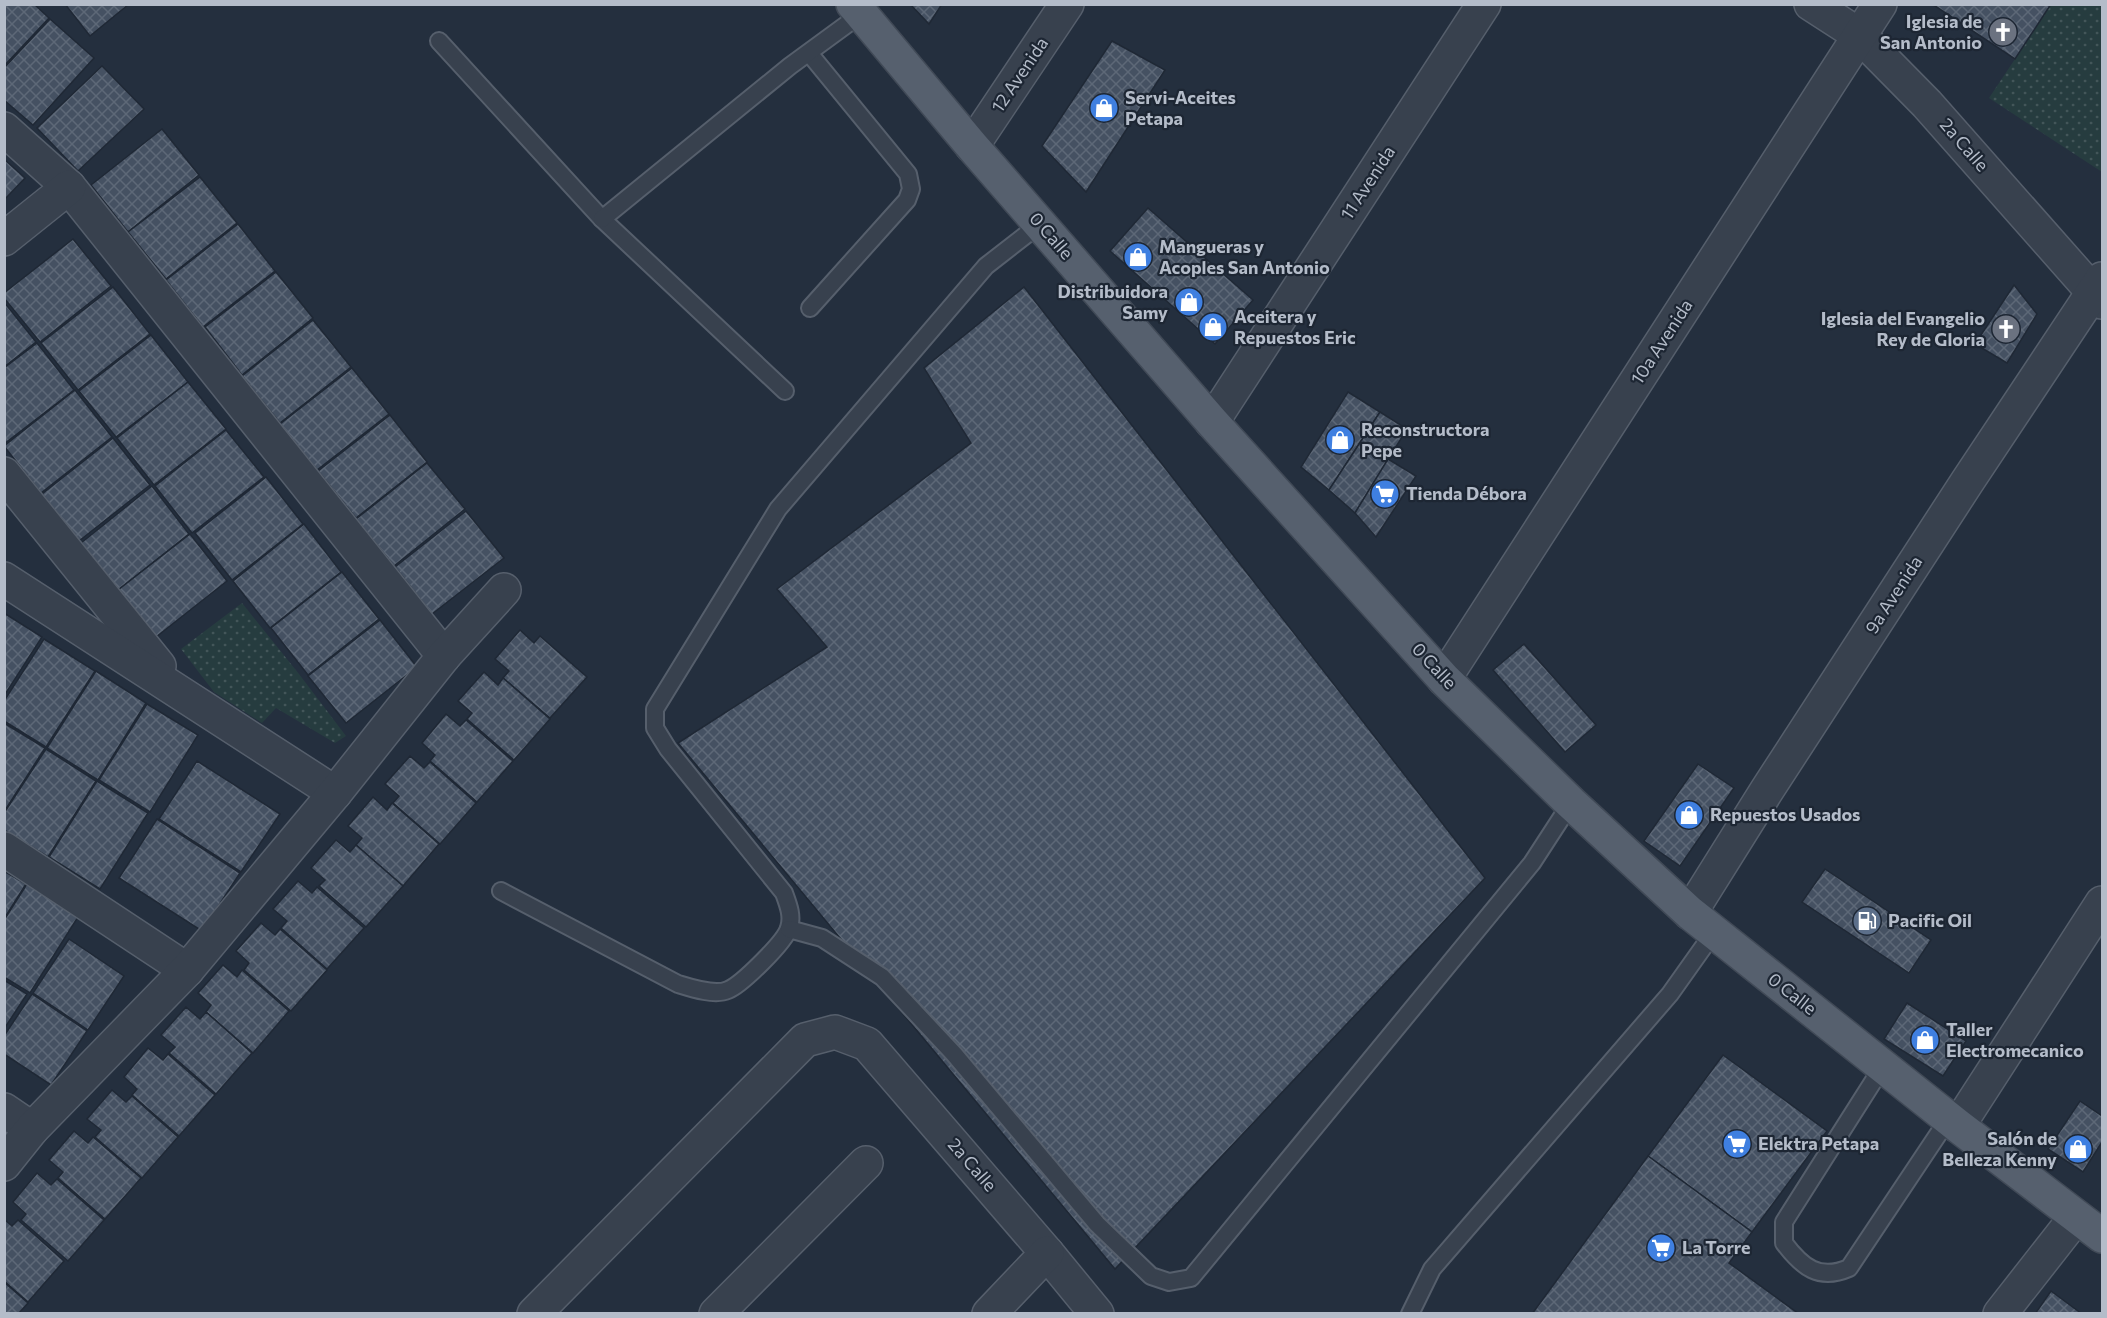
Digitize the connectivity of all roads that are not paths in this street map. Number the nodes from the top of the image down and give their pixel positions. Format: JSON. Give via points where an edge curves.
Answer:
{"nodes":[{"id":1,"x":1067,"y":4,"type":"edge"},
{"id":2,"x":1484,"y":4,"type":"edge"},
{"id":3,"x":1811,"y":4,"type":"edge"},
{"id":4,"x":1880,"y":4,"type":"edge"},
{"id":5,"x":857,"y":9,"type":"edge"},
{"id":6,"x":1860,"y":35,"type":"junction"},
{"id":7,"x":439,"y":41,"type":"dead end"},
{"id":8,"x":809,"y":53,"type":"junction"},
{"id":9,"x":4,"y":129,"type":"edge"},
{"id":10,"x":972,"y":146,"type":"junction"},
{"id":11,"x":69,"y":187,"type":"junction"},
{"id":12,"x":602,"y":219,"type":"junction"},
{"id":13,"x":1040,"y":224,"type":"junction"},
{"id":14,"x":4,"y":239,"type":"edge"},
{"id":15,"x":2100,"y":291,"type":"edge"},
{"id":16,"x":810,"y":308,"type":"dead end"},
{"id":17,"x":785,"y":391,"type":"dead end"},
{"id":18,"x":1212,"y":422,"type":"junction"},
{"id":19,"x":4,"y":474,"type":"edge"},
{"id":20,"x":4,"y":579,"type":"edge"},
{"id":21,"x":504,"y":590,"type":"dead end"},
{"id":22,"x":444,"y":656,"type":"junction"},
{"id":23,"x":1444,"y":679,"type":"junction"},
{"id":24,"x":177,"y":689,"type":"junction"},
{"id":25,"x":335,"y":793,"type":"junction"},
{"id":26,"x":1571,"y":803,"type":"junction"},
{"id":27,"x":4,"y":849,"type":"edge"},
{"id":28,"x":501,"y":891,"type":"dead end"},
{"id":29,"x":2103,"y":903,"type":"edge"},
{"id":30,"x":1702,"y":923,"type":"junction"},
{"id":31,"x":789,"y":929,"type":"junction"},
{"id":32,"x":187,"y":970,"type":"junction"},
{"id":33,"x":1883,"y":1066,"type":"junction"},
{"id":34,"x":4,"y":1110,"type":"edge"},
{"id":35,"x":1953,"y":1122,"type":"junction"},
{"id":36,"x":32,"y":1129,"type":"junction"},
{"id":37,"x":866,"y":1163,"type":"dead end"},
{"id":38,"x":4,"y":1164,"type":"edge"},
{"id":39,"x":2076,"y":1217,"type":"junction"},
{"id":40,"x":2103,"y":1236,"type":"edge"},
{"id":41,"x":1047,"y":1252,"type":"junction"},
{"id":42,"x":534,"y":1314,"type":"edge"},
{"id":43,"x":716,"y":1314,"type":"edge"},
{"id":44,"x":989,"y":1314,"type":"edge"},
{"id":45,"x":1097,"y":1314,"type":"edge"},
{"id":46,"x":1410,"y":1314,"type":"edge"},
{"id":47,"x":2000,"y":1314,"type":"edge"}],
"edges":[{"from":1,"to":10,"type":"street","name":"12 Avenida"},
{"from":2,"to":18,"type":"street","name":"11 Avenida"},
{"from":3,"to":6,"type":"street","name":"2a Calle"},
{"from":4,"to":6,"type":"street","name":"10a Avenida"},
{"from":5,"to":8,"type":"lane"},
{"from":5,"to":10,"type":"main road","name":"0 Calle"},
{"from":6,"to":15,"type":"street","name":"2a Calle"},
{"from":6,"to":23,"type":"street","name":"10a Avenida"},
{"from":7,"to":12,"type":"lane"},
{"from":8,"to":12,"type":"lane"},
{"from":8,"to":16,"type":"lane","via":[[908,174],[911,189],[907,200]]},
{"from":9,"to":11,"type":"street"},
{"from":10,"to":13,"type":"main road","name":"0 Calle"},
{"from":11,"to":14,"type":"street"},
{"from":11,"to":22,"type":"street"},
{"from":12,"to":17,"type":"lane"},
{"from":13,"to":18,"type":"main road","name":"0 Calle"},
{"from":13,"to":31,"type":"lane","via":[[986,266],[778,509],[655,709],[655,728],[668,749],[784,892],[790,910]]},
{"from":15,"to":30,"type":"street","name":"9a Avenida","via":[[1967,482],[1767,790]]},
{"from":18,"to":23,"type":"main road","name":"0 Calle"},
{"from":19,"to":24,"type":"street"},
{"from":20,"to":24,"type":"street"},
{"from":21,"to":22,"type":"street"},
{"from":22,"to":25,"type":"street"},
{"from":23,"to":26,"type":"main road","name":"0 Calle"},
{"from":24,"to":25,"type":"street"},
{"from":25,"to":32,"type":"street"},
{"from":26,"to":30,"type":"main road","name":"0 Calle"},
{"from":26,"to":31,"type":"lane","via":[[1532,863],[1191,1278],[1169,1282],[1151,1276],[1097,1224],[954,1054],[882,977],[822,938]]},
{"from":27,"to":32,"type":"street"},
{"from":28,"to":31,"type":"lane","via":[[678,984],[700,991],[728,990],[772,954]]},
{"from":29,"to":35,"type":"street"},
{"from":30,"to":33,"type":"main road","name":"0 Calle"},
{"from":30,"to":46,"type":"lane","via":[[1670,994],[1432,1269]]},
{"from":32,"to":36,"type":"street"},
{"from":33,"to":35,"type":"main road","name":"0 Calle"},
{"from":33,"to":35,"type":"lane","via":[[1784,1222],[1784,1243],[1802,1263],[1817,1273],[1838,1273],[1849,1268]]},
{"from":34,"to":36,"type":"street"},
{"from":35,"to":39,"type":"main road","name":"0 Calle"},
{"from":36,"to":38,"type":"street"},
{"from":37,"to":43,"type":"street"},
{"from":39,"to":40,"type":"main road","name":"0 Calle"},
{"from":39,"to":47,"type":"street"},
{"from":41,"to":42,"type":"street","name":"2a Calle","via":[[867,1044],[835,1032],[805,1040]]},
{"from":41,"to":44,"type":"street"},
{"from":41,"to":45,"type":"street","name":"2a Calle"}]}
